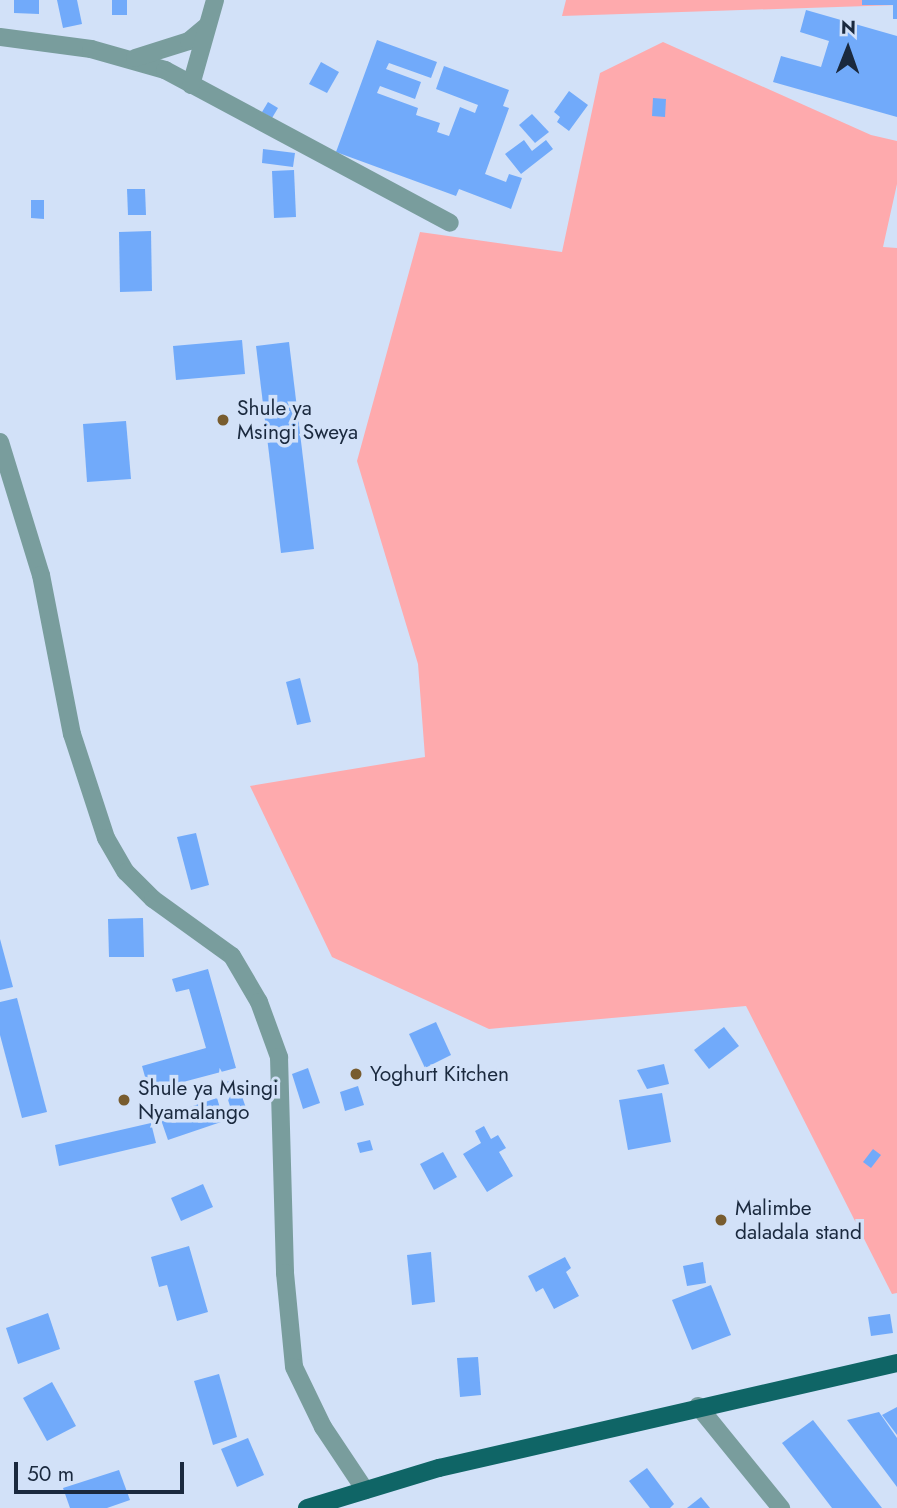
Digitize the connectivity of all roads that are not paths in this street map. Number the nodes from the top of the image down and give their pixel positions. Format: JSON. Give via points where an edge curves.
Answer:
{"nodes":[{"id":1,"x":215,"y":0,"type":"edge"},
{"id":2,"x":208,"y":26,"type":"junction"},
{"id":3,"x":0,"y":37,"type":"edge"},
{"id":4,"x":135,"y":58,"type":"junction"},
{"id":5,"x":191,"y":85,"type":"junction"},
{"id":6,"x":450,"y":223,"type":"dead end"},
{"id":7,"x":0,"y":442,"type":"edge"},
{"id":8,"x":897,"y":1363,"type":"edge"},
{"id":9,"x":698,"y":1406,"type":"junction"},
{"id":10,"x":365,"y":1490,"type":"junction"},
{"id":11,"x":307,"y":1508,"type":"edge"},
{"id":12,"x":780,"y":1508,"type":"edge"}],
"edges":[{"from":1,"to":2,"type":"street"},
{"from":2,"to":4,"type":"street","via":[[189,41]]},
{"from":2,"to":5,"type":"street"},
{"from":3,"to":4,"type":"street"},
{"from":4,"to":5,"type":"street"},
{"from":5,"to":6,"type":"street"},
{"from":7,"to":10,"type":"street","via":[[41,575],[72,734],[106,838],[126,872],[153,899],[232,956],[260,1002],[279,1057],[286,1285],[294,1367],[323,1427]]},
{"from":8,"to":9,"type":"main road"},
{"from":9,"to":10,"type":"main road"},
{"from":9,"to":12,"type":"street"},
{"from":10,"to":11,"type":"main road"}]}
